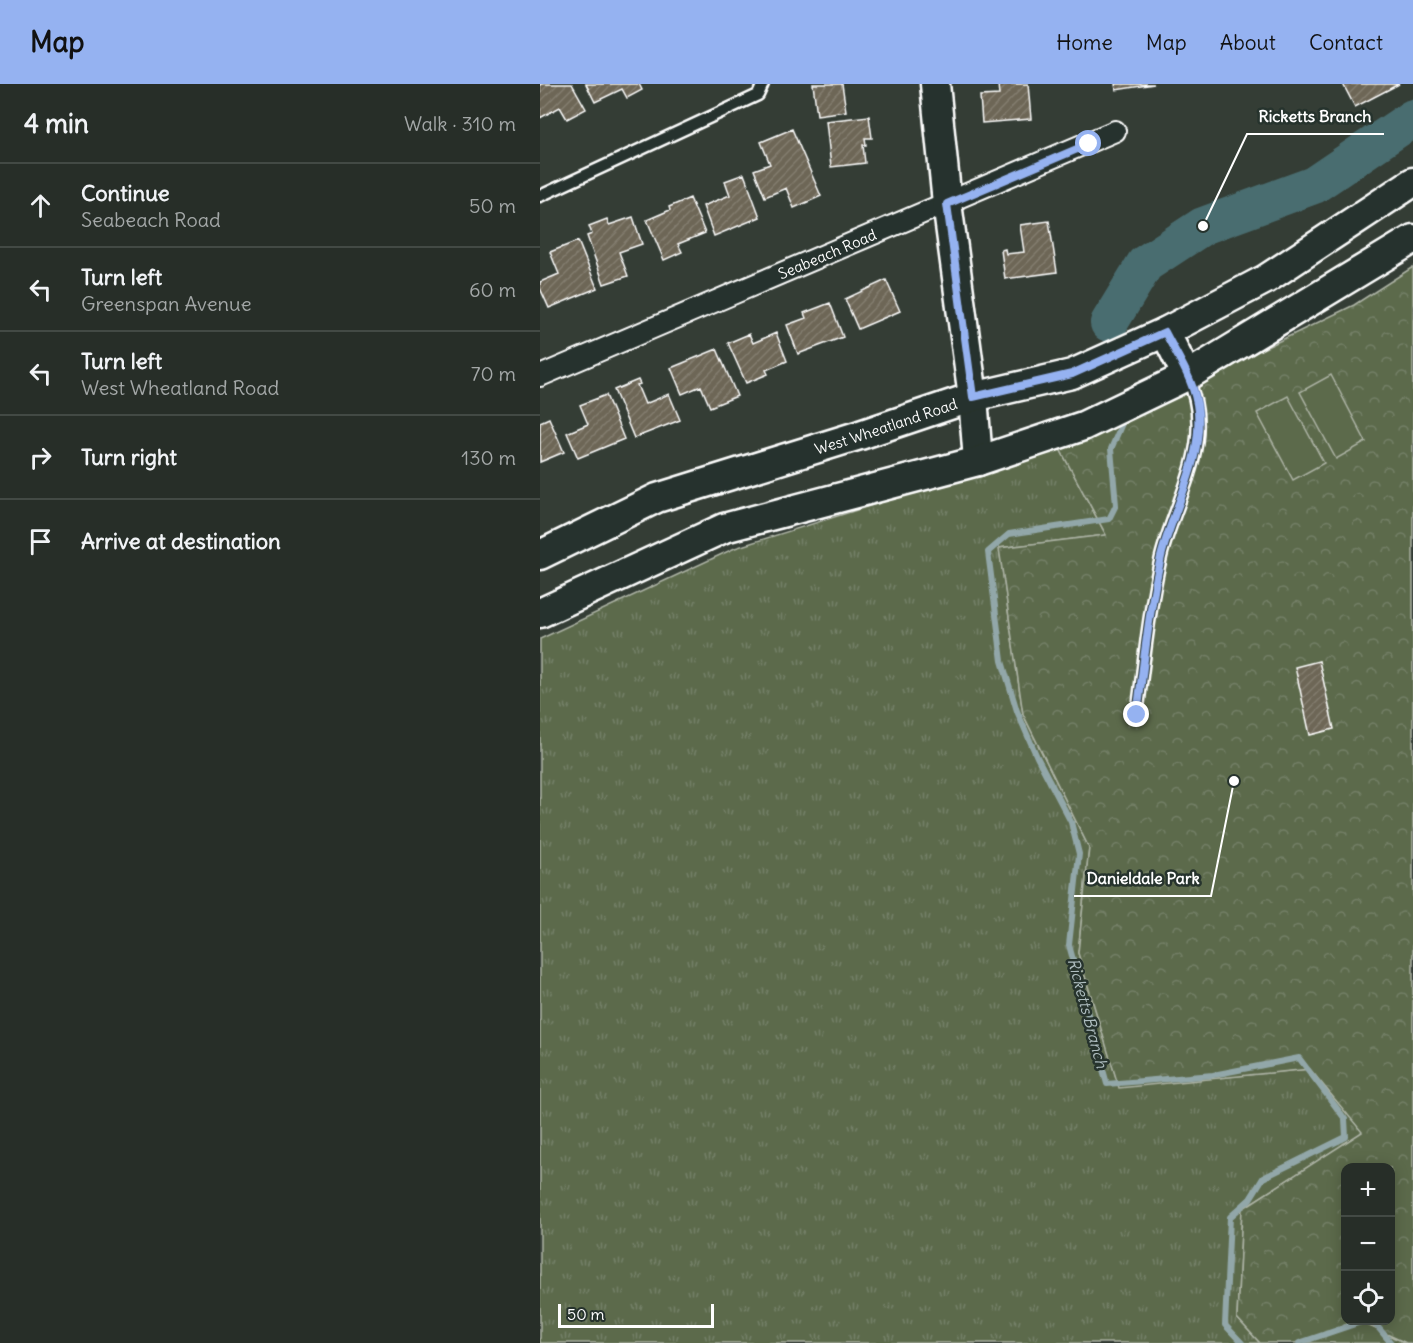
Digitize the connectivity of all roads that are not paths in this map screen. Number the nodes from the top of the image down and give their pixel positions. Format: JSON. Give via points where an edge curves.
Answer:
{"nodes":[{"id":1,"x":763,"y":84,"type":"edge"},
{"id":2,"x":935,"y":84,"type":"edge"},
{"id":3,"x":1115,"y":131,"type":"dead end"},
{"id":4,"x":1413,"y":182,"type":"edge"},
{"id":5,"x":540,"y":196,"type":"edge"},
{"id":6,"x":947,"y":204,"type":"junction"},
{"id":7,"x":1413,"y":239,"type":"edge"},
{"id":8,"x":1165,"y":332,"type":"junction"},
{"id":9,"x":540,"y":376,"type":"edge"},
{"id":10,"x":1187,"y":376,"type":"junction"},
{"id":11,"x":973,"y":397,"type":"junction"},
{"id":12,"x":978,"y":460,"type":"junction"},
{"id":13,"x":540,"y":555,"type":"edge"},
{"id":14,"x":540,"y":613,"type":"edge"},
{"id":15,"x":1137,"y":715,"type":"dead end"}],
"edges":[{"from":1,"to":5,"type":"lane","via":[[758,95]]},
{"from":2,"to":6,"type":"main road"},
{"from":3,"to":6,"type":"street","name":"Seabeach Road"},
{"from":4,"to":8,"type":"main road","name":"West Wheatland Road","via":[[1266,279]]},
{"from":6,"to":9,"type":"street","name":"Seabeach Road"},
{"from":6,"to":11,"type":"main road"},
{"from":7,"to":10,"type":"main road"},
{"from":8,"to":10,"type":"main road"},
{"from":8,"to":11,"type":"main road","name":"West Wheatland Road","via":[[1072,374]]},
{"from":10,"to":12,"type":"main road","via":[[1083,426]]},
{"from":10,"to":15,"type":"lane","via":[[1198,410],[1198,437],[1161,555]]},
{"from":11,"to":12,"type":"main road"},
{"from":11,"to":13,"type":"main road","name":"West Wheatland Road","via":[[657,498]]},
{"from":12,"to":14,"type":"main road","via":[[724,528]]}]}
